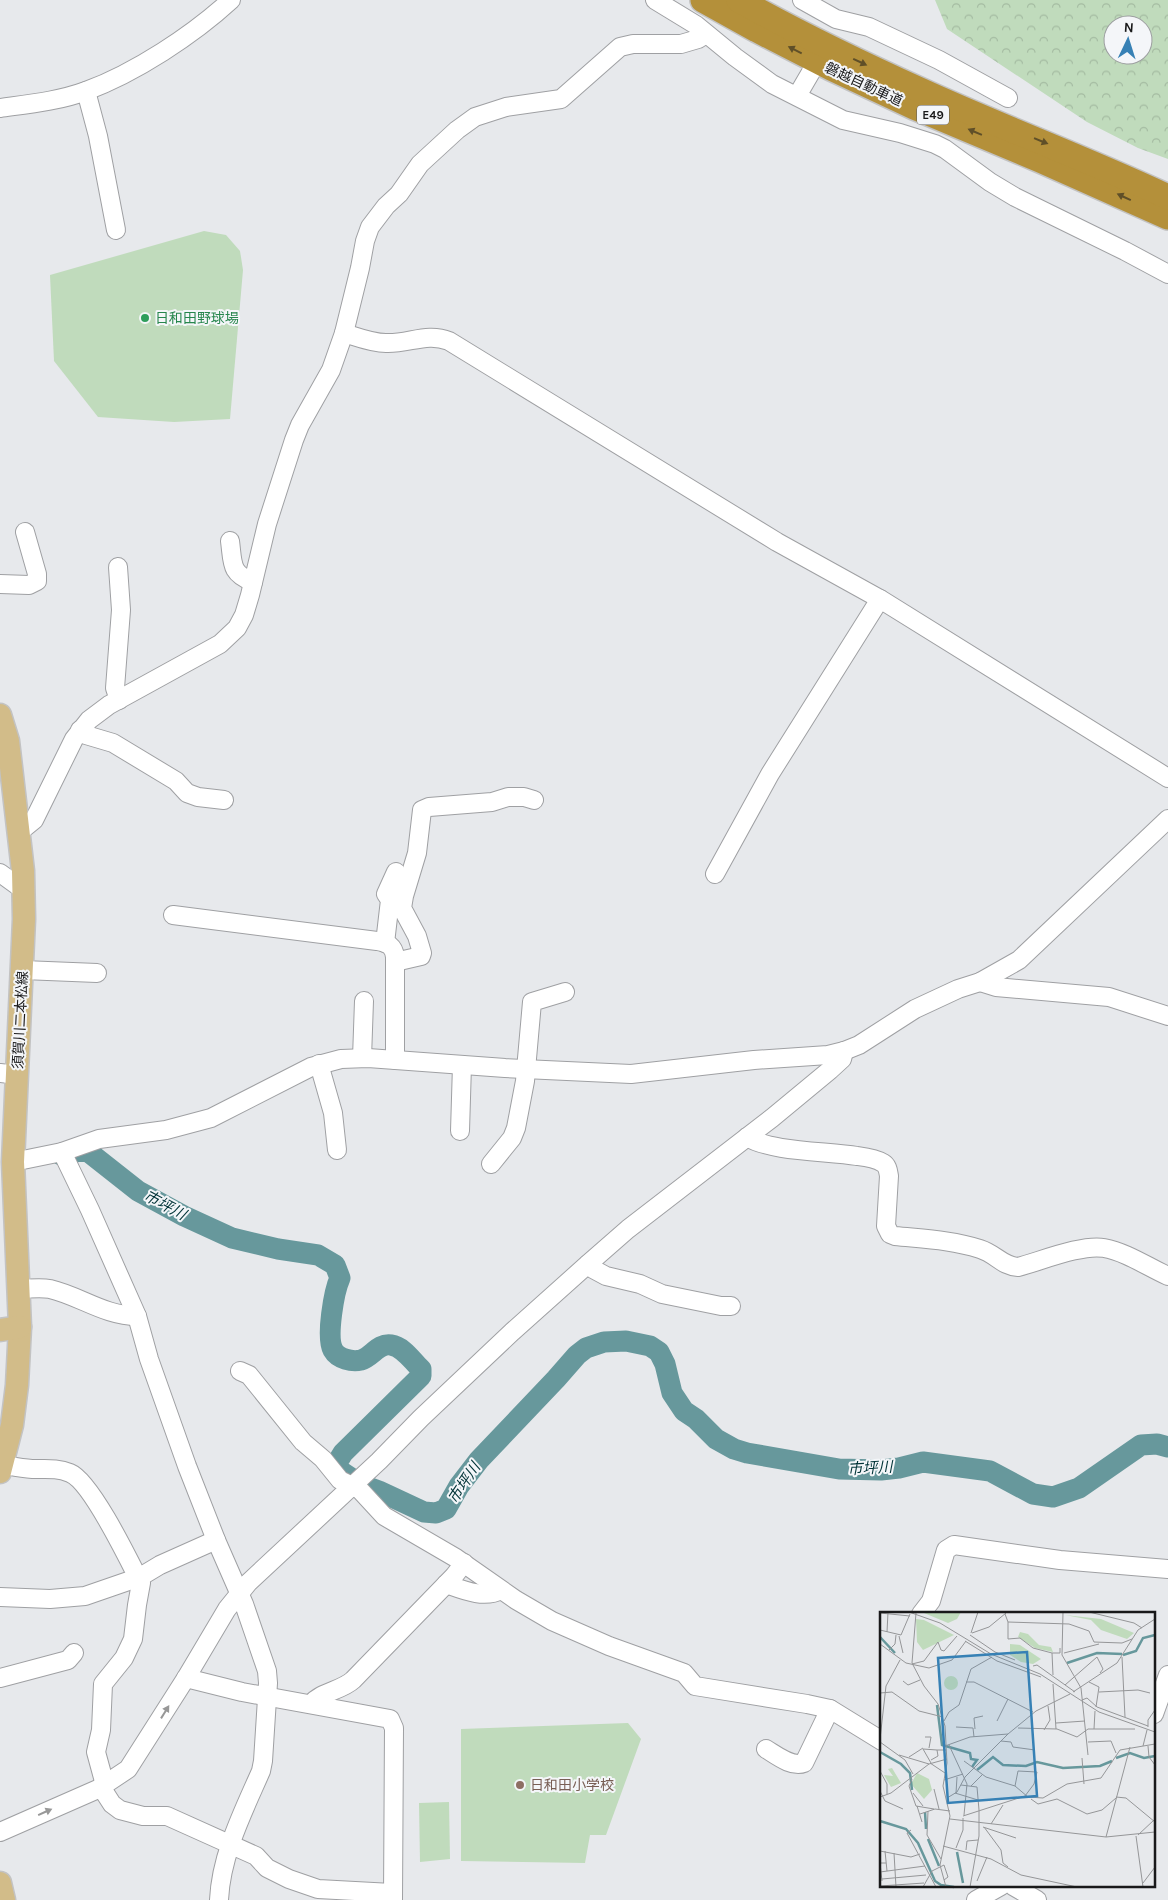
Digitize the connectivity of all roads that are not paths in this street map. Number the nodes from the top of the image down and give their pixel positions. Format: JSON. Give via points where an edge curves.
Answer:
{"nodes":[{"id":1,"x":231,"y":0,"type":"edge"},
{"id":2,"x":655,"y":0,"type":"edge"},
{"id":3,"x":703,"y":0,"type":"edge"},
{"id":4,"x":739,"y":0,"type":"edge"},
{"id":5,"x":802,"y":0,"type":"edge"},
{"id":6,"x":706,"y":34,"type":"junction"},
{"id":7,"x":811,"y":72,"type":"dead end"},
{"id":8,"x":86,"y":90,"type":"junction"},
{"id":9,"x":798,"y":96,"type":"junction"},
{"id":10,"x":1008,"y":98,"type":"dead end"},
{"id":11,"x":0,"y":108,"type":"edge"},
{"id":12,"x":1168,"y":197,"type":"edge"},
{"id":13,"x":1168,"y":217,"type":"edge"},
{"id":14,"x":116,"y":230,"type":"dead end"},
{"id":15,"x":1168,"y":274,"type":"edge"},
{"id":16,"x":344,"y":333,"type":"junction"},
{"id":17,"x":24,"y":532,"type":"dead end"},
{"id":18,"x":230,"y":541,"type":"dead end"},
{"id":19,"x":118,"y":567,"type":"dead end"},
{"id":20,"x":253,"y":582,"type":"junction"},
{"id":21,"x":0,"y":584,"type":"edge"},
{"id":22,"x":880,"y":599,"type":"junction"},
{"id":23,"x":119,"y":700,"type":"junction"},
{"id":24,"x":0,"y":715,"type":"edge"},
{"id":25,"x":80,"y":730,"type":"junction"},
{"id":26,"x":5,"y":768,"type":"edge"},
{"id":27,"x":1168,"y":778,"type":"edge"},
{"id":28,"x":224,"y":800,"type":"dead end"},
{"id":29,"x":534,"y":800,"type":"dead end"},
{"id":30,"x":1168,"y":820,"type":"edge"},
{"id":31,"x":18,"y":833,"type":"junction"},
{"id":32,"x":0,"y":872,"type":"edge"},
{"id":33,"x":396,"y":872,"type":"dead end"},
{"id":34,"x":715,"y":874,"type":"dead end"},
{"id":35,"x":24,"y":886,"type":"junction"},
{"id":36,"x":173,"y":914,"type":"dead end"},
{"id":37,"x":385,"y":943,"type":"junction"},
{"id":38,"x":395,"y":962,"type":"junction"},
{"id":39,"x":23,"y":970,"type":"junction"},
{"id":40,"x":97,"y":973,"type":"dead end"},
{"id":41,"x":980,"y":982,"type":"junction"},
{"id":42,"x":566,"y":992,"type":"dead end"},
{"id":43,"x":364,"y":1002,"type":"dead end"},
{"id":44,"x":1168,"y":1016,"type":"edge"},
{"id":45,"x":844,"y":1051,"type":"junction"},
{"id":46,"x":362,"y":1058,"type":"junction"},
{"id":47,"x":395,"y":1060,"type":"junction"},
{"id":48,"x":319,"y":1064,"type":"junction"},
{"id":49,"x":462,"y":1065,"type":"junction"},
{"id":50,"x":527,"y":1069,"type":"junction"},
{"id":51,"x":9,"y":1074,"type":"edge"},
{"id":52,"x":460,"y":1131,"type":"dead end"},
{"id":53,"x":747,"y":1137,"type":"junction"},
{"id":54,"x":337,"y":1150,"type":"dead end"},
{"id":55,"x":62,"y":1152,"type":"junction"},
{"id":56,"x":13,"y":1162,"type":"junction"},
{"id":57,"x":490,"y":1164,"type":"dead end"},
{"id":58,"x":7,"y":1203,"type":"edge"},
{"id":59,"x":588,"y":1264,"type":"junction"},
{"id":60,"x":1168,"y":1276,"type":"edge"},
{"id":61,"x":18,"y":1288,"type":"junction"},
{"id":62,"x":731,"y":1306,"type":"dead end"},
{"id":63,"x":137,"y":1316,"type":"junction"},
{"id":64,"x":10,"y":1328,"type":"edge"},
{"id":65,"x":240,"y":1371,"type":"dead end"},
{"id":66,"x":1,"y":1469,"type":"edge"},
{"id":67,"x":350,"y":1486,"type":"junction"},
{"id":68,"x":216,"y":1540,"type":"junction"},
{"id":69,"x":464,"y":1563,"type":"junction"},
{"id":70,"x":1168,"y":1569,"type":"edge"},
{"id":71,"x":139,"y":1577,"type":"junction"},
{"id":72,"x":446,"y":1584,"type":"junction"},
{"id":73,"x":501,"y":1590,"type":"junction"},
{"id":74,"x":239,"y":1594,"type":"junction"},
{"id":75,"x":0,"y":1597,"type":"edge"},
{"id":76,"x":923,"y":1612,"type":"edge"},
{"id":77,"x":74,"y":1653,"type":"dead end"},
{"id":78,"x":1168,"y":1675,"type":"edge"},
{"id":79,"x":0,"y":1678,"type":"edge"},
{"id":80,"x":186,"y":1678,"type":"junction"},
{"id":81,"x":267,"y":1697,"type":"junction"},
{"id":82,"x":311,"y":1704,"type":"junction"},
{"id":83,"x":1156,"y":1708,"type":"edge"},
{"id":84,"x":830,"y":1709,"type":"junction"},
{"id":85,"x":880,"y":1740,"type":"edge"},
{"id":86,"x":766,"y":1749,"type":"dead end"},
{"id":87,"x":103,"y":1786,"type":"junction"},
{"id":88,"x":0,"y":1832,"type":"edge"},
{"id":89,"x":231,"y":1844,"type":"junction"},
{"id":90,"x":0,"y":1883,"type":"edge"},
{"id":91,"x":1008,"y":1888,"type":"edge"},
{"id":92,"x":1013,"y":1888,"type":"edge"},
{"id":93,"x":392,"y":1896,"type":"edge"},
{"id":94,"x":4,"y":1900,"type":"edge"},
{"id":95,"x":219,"y":1900,"type":"edge"},
{"id":96,"x":976,"y":1900,"type":"edge"},
{"id":97,"x":1037,"y":1900,"type":"edge"}],
"edges":[{"from":1,"to":8,"type":"street","via":[[185,37],[129,70]]},
{"from":2,"to":6,"type":"street"},
{"from":13,"to":3,"type":"highway","name":"磐越自動車道","number":"E49","one_way":true,"via":[[914,107],[831,68]]},
{"from":4,"to":12,"type":"highway","name":"磐越自動車道","number":"E49","one_way":true,"via":[[922,91]]},
{"from":5,"to":10,"type":"street","via":[[832,26],[869,27]]},
{"from":6,"to":9,"type":"street","via":[[772,84]]},
{"from":6,"to":16,"type":"street","via":[[681,44],[620,47],[561,99],[506,107],[475,117],[457,130],[420,164],[370,227]]},
{"from":7,"to":9,"type":"street"},
{"from":8,"to":11,"type":"street","via":[[38,103]]},
{"from":8,"to":14,"type":"street"},
{"from":9,"to":15,"type":"street","via":[[843,120],[900,132],[935,144],[1015,198]]},
{"from":16,"to":20,"type":"street","via":[[330,370],[294,440],[267,524]]},
{"from":16,"to":22,"type":"street","via":[[384,343],[436,336],[449,341],[776,542]]},
{"from":17,"to":21,"type":"street","via":[[38,582],[29,585]]},
{"from":18,"to":20,"type":"street","via":[[234,569],[241,577]]},
{"from":19,"to":23,"type":"street","via":[[121,610],[115,688]]},
{"from":20,"to":23,"type":"street","via":[[244,615],[226,639]]},
{"from":22,"to":27,"type":"street"},
{"from":22,"to":34,"type":"street","via":[[770,774]]},
{"from":23,"to":25,"type":"street","via":[[96,714]]},
{"from":24,"to":26,"type":"main road","name":"須賀川二本松線","via":[[8,741]]},
{"from":25,"to":28,"type":"street","via":[[112,743],[176,781],[187,793]]},
{"from":25,"to":31,"type":"street","via":[[40,811]]},
{"from":26,"to":31,"type":"main road","name":"須賀川二本松線"},
{"from":29,"to":38,"type":"street","via":[[508,797],[492,802],[422,810],[417,853],[402,908],[422,953],[410,960]]},
{"from":30,"to":41,"type":"street","via":[[1019,960]]},
{"from":31,"to":35,"type":"main road","name":"須賀川二本松線"},
{"from":32,"to":35,"type":"street","via":[[18,886]]},
{"from":33,"to":37,"type":"street","via":[[386,894],[390,900]]},
{"from":35,"to":39,"type":"main road","name":"須賀川二本松線"},
{"from":36,"to":37,"type":"street"},
{"from":37,"to":38,"type":"street","via":[[394,949]]},
{"from":38,"to":47,"type":"street"},
{"from":39,"to":40,"type":"street"},
{"from":39,"to":51,"type":"main road","name":"須賀川二本松線"},
{"from":41,"to":44,"type":"street","via":[[996,987],[1109,998]]},
{"from":41,"to":45,"type":"street","via":[[915,1009]]},
{"from":42,"to":50,"type":"street","via":[[532,1002]]},
{"from":43,"to":46,"type":"street"},
{"from":45,"to":50,"type":"street","via":[[631,1074]]},
{"from":45,"to":53,"type":"street","via":[[842,1059],[830,1070]]},
{"from":46,"to":47,"type":"street"},
{"from":46,"to":48,"type":"street"},
{"from":47,"to":49,"type":"street"},
{"from":48,"to":54,"type":"street","via":[[333,1113]]},
{"from":48,"to":55,"type":"street","via":[[211,1118],[166,1130],[99,1139]]},
{"from":49,"to":50,"type":"street"},
{"from":49,"to":52,"type":"street"},
{"from":50,"to":57,"type":"street","via":[[514,1134]]},
{"from":51,"to":56,"type":"main road","name":"須賀川二本松線"},
{"from":53,"to":59,"type":"street"},
{"from":53,"to":60,"type":"street","via":[[764,1145],[850,1155],[884,1163],[889,1176],[886,1226],[895,1236],[962,1244],[996,1255],[1008,1266],[1018,1267],[1091,1247],[1104,1248]]},
{"from":55,"to":56,"type":"street"},
{"from":55,"to":63,"type":"street"},
{"from":56,"to":58,"type":"main road","name":"須賀川二本松線"},
{"from":58,"to":61,"type":"main road","name":"須賀川二本松線"},
{"from":59,"to":62,"type":"street","via":[[606,1276],[640,1284],[662,1294]]},
{"from":59,"to":67,"type":"street"},
{"from":61,"to":63,"type":"street","via":[[51,1290],[105,1311]]},
{"from":61,"to":64,"type":"main road","name":"須賀川二本松線"},
{"from":63,"to":68,"type":"street","via":[[152,1368]]},
{"from":64,"to":66,"type":"main road","name":"須賀川二本松線","via":[[18,1385]]},
{"from":65,"to":67,"type":"street","via":[[249,1375],[303,1442]]},
{"from":66,"to":71,"type":"street","via":[[55,1468],[78,1478]]},
{"from":67,"to":69,"type":"street","via":[[360,1490],[384,1516]]},
{"from":67,"to":74,"type":"street"},
{"from":68,"to":71,"type":"street"},
{"from":68,"to":74,"type":"street"},
{"from":69,"to":72,"type":"street"},
{"from":69,"to":73,"type":"street"},
{"from":70,"to":76,"type":"street","via":[[1060,1560],[954,1545],[946,1550],[931,1601]]},
{"from":71,"to":75,"type":"street","via":[[85,1596],[50,1599]]},
{"from":71,"to":87,"type":"street","via":[[134,1639],[124,1658],[103,1684],[101,1730],[96,1752]]},
{"from":72,"to":73,"type":"street","via":[[487,1594]]},
{"from":72,"to":82,"type":"street","via":[[354,1680]]},
{"from":73,"to":84,"type":"street","via":[[552,1620],[609,1646],[684,1673],[695,1686]]},
{"from":74,"to":80,"type":"street"},
{"from":74,"to":81,"type":"street","via":[[267,1671]]},
{"from":77,"to":79,"type":"street","via":[[68,1660]]},
{"from":78,"to":83,"type":"street"},
{"from":80,"to":81,"type":"street"},
{"from":87,"to":80,"type":"street","one_way":true,"via":[[128,1770]]},
{"from":81,"to":82,"type":"street"},
{"from":81,"to":89,"type":"street","via":[[261,1771]]},
{"from":82,"to":93,"type":"street","via":[[390,1719],[394,1728]]},
{"from":84,"to":85,"type":"street"},
{"from":84,"to":86,"type":"street","via":[[804,1763],[791,1762]]},
{"from":88,"to":87,"type":"street","one_way":true},
{"from":87,"to":89,"type":"street","via":[[112,1804],[120,1810],[143,1816],[167,1816]]},
{"from":89,"to":93,"type":"street","via":[[256,1856],[267,1868],[318,1890]]},
{"from":89,"to":95,"type":"street","via":[[223,1868]]},
{"from":90,"to":94,"type":"main road"},
{"from":91,"to":96,"type":"street"},
{"from":92,"to":97,"type":"street"}]}
